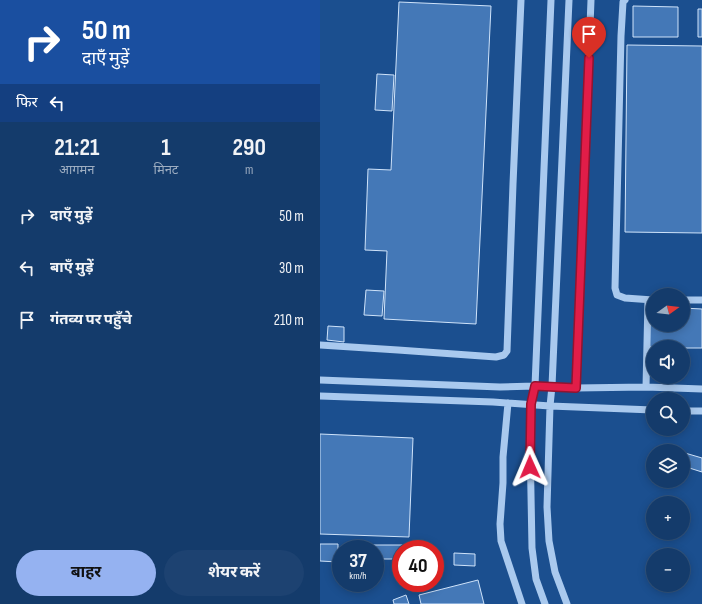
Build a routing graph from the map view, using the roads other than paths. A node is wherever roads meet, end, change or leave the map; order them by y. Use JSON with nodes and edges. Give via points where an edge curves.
{"nodes":[{"id":1,"x":521,"y":0,"type":"edge"},
{"id":2,"x":551,"y":0,"type":"edge"},
{"id":3,"x":569,"y":0,"type":"edge"},
{"id":4,"x":591,"y":0,"type":"edge"},
{"id":5,"x":625,"y":0,"type":"edge"},
{"id":6,"x":646,"y":300,"type":"edge"},
{"id":7,"x":690,"y":300,"type":"edge"},
{"id":8,"x":702,"y":300,"type":"edge"},
{"id":9,"x":649,"y":332,"type":"edge"},
{"id":10,"x":320,"y":346,"type":"edge"},
{"id":11,"x":320,"y":380,"type":"edge"},
{"id":12,"x":535,"y":386,"type":"junction"},
{"id":13,"x":552,"y":386,"type":"junction"},
{"id":14,"x":646,"y":387,"type":"junction"},
{"id":15,"x":576,"y":388,"type":"junction"},
{"id":16,"x":702,"y":389,"type":"edge"},
{"id":17,"x":320,"y":396,"type":"edge"},
{"id":18,"x":508,"y":403,"type":"junction"},
{"id":19,"x":531,"y":404,"type":"junction"},
{"id":20,"x":550,"y":406,"type":"junction"},
{"id":21,"x":646,"y":410,"type":"edge"},
{"id":22,"x":690,"y":411,"type":"edge"},
{"id":23,"x":702,"y":411,"type":"edge"},
{"id":24,"x":522,"y":604,"type":"edge"},
{"id":25,"x":545,"y":604,"type":"edge"},
{"id":26,"x":567,"y":604,"type":"edge"}],
"edges":[{"from":1,"to":10,"type":"street","via":[[507,351],[496,358]]},
{"from":2,"to":12,"type":"street"},
{"from":3,"to":13,"type":"street"},
{"from":4,"to":15,"type":"street"},
{"from":5,"to":6,"type":"street","via":[[621,36],[615,288],[617,296]]},
{"from":7,"to":8,"type":"street"},
{"from":9,"to":14,"type":"street"},
{"from":11,"to":12,"type":"street"},
{"from":12,"to":13,"type":"street"},
{"from":12,"to":19,"type":"street"},
{"from":13,"to":15,"type":"street"},
{"from":13,"to":20,"type":"street"},
{"from":14,"to":15,"type":"street"},
{"from":14,"to":16,"type":"street"},
{"from":17,"to":18,"type":"street"},
{"from":18,"to":19,"type":"street"},
{"from":18,"to":24,"type":"street","via":[[503,457],[501,541]]},
{"from":19,"to":20,"type":"street"},
{"from":19,"to":25,"type":"street","via":[[532,548],[536,579]]},
{"from":20,"to":21,"type":"street"},
{"from":20,"to":26,"type":"street","via":[[547,507],[549,541],[555,572]]},
{"from":22,"to":23,"type":"street"}]}
